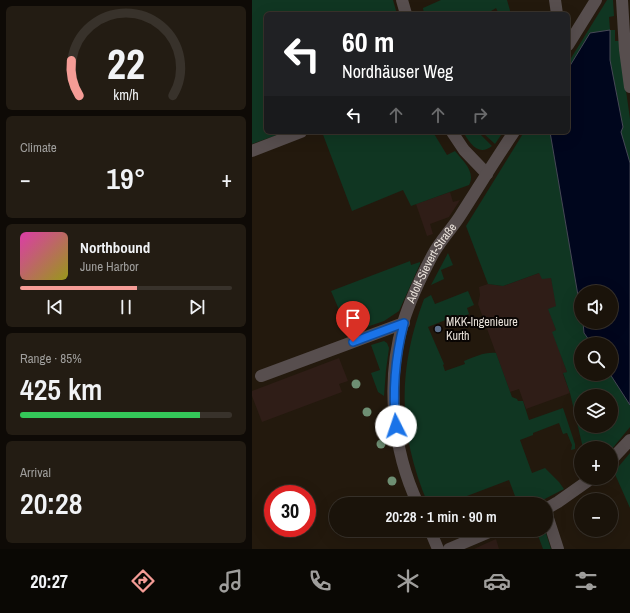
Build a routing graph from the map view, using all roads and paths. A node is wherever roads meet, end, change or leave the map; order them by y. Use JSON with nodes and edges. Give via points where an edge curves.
{"nodes":[{"id":1,"x":402,"y":0,"type":"edge"},
{"id":2,"x":555,"y":0,"type":"edge"},
{"id":3,"x":596,"y":0,"type":"edge"},
{"id":4,"x":622,"y":0,"type":"edge"},
{"id":5,"x":405,"y":12,"type":"edge"},
{"id":6,"x":557,"y":12,"type":"edge"},
{"id":7,"x":570,"y":39,"type":"edge"},
{"id":8,"x":630,"y":87,"type":"edge"},
{"id":9,"x":297,"y":134,"type":"edge"},
{"id":10,"x":453,"y":134,"type":"edge"},
{"id":11,"x":513,"y":134,"type":"edge"},
{"id":12,"x":252,"y":151,"type":"edge"},
{"id":13,"x":487,"y":174,"type":"junction"},
{"id":14,"x":404,"y":323,"type":"junction"},
{"id":15,"x":261,"y":376,"type":"dead end"},
{"id":16,"x":630,"y":440,"type":"edge"},
{"id":17,"x":618,"y":453,"type":"edge"},
{"id":18,"x":582,"y":485,"type":"edge"},
{"id":19,"x":415,"y":497,"type":"edge"},
{"id":20,"x":553,"y":505,"type":"edge"},
{"id":21,"x":553,"y":534,"type":"edge"},
{"id":22,"x":433,"y":537,"type":"edge"},
{"id":23,"x":477,"y":537,"type":"edge"},
{"id":24,"x":438,"y":549,"type":"edge"},
{"id":25,"x":449,"y":549,"type":"edge"},
{"id":26,"x":558,"y":549,"type":"edge"}],
"edges":[{"from":1,"to":5,"type":"street"},
{"from":2,"to":6,"type":"street"},
{"from":3,"to":7,"type":"street"},
{"from":4,"to":8,"type":"street"},
{"from":9,"to":12,"type":"street"},
{"from":10,"to":13,"type":"street","via":[[464,150]]},
{"from":11,"to":13,"type":"street","name":"Adolf-Sievert-Straße"},
{"from":13,"to":14,"type":"street","name":"Adolf-Sievert-Straße","via":[[433,255]]},
{"from":14,"to":15,"type":"street"},
{"from":14,"to":19,"type":"street","name":"Adolf-Sievert-Straße","via":[[395,366],[394,410],[404,468]]},
{"from":16,"to":17,"type":"street"},
{"from":18,"to":20,"type":"street"},
{"from":21,"to":26,"type":"street"},
{"from":22,"to":24,"type":"street"},
{"from":23,"to":25,"type":"street"}]}
